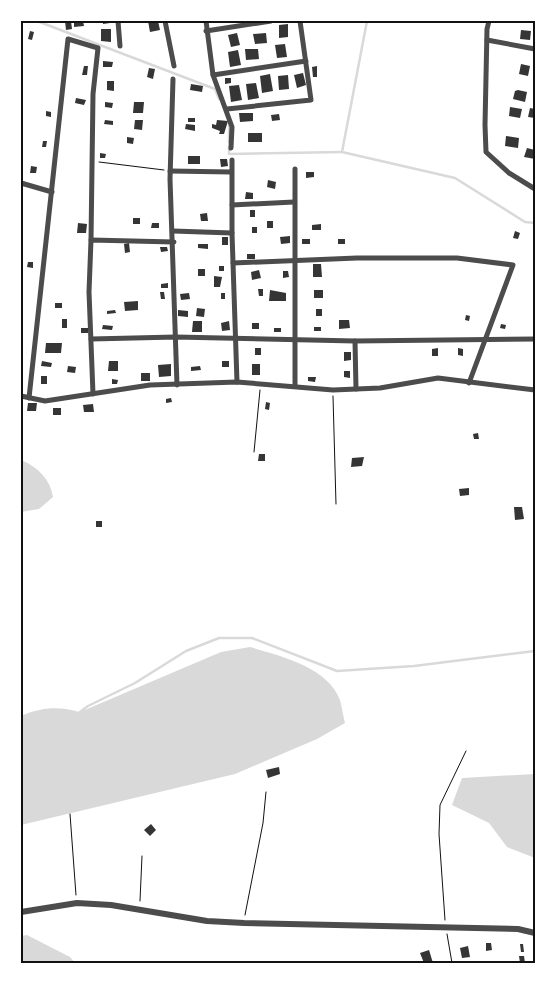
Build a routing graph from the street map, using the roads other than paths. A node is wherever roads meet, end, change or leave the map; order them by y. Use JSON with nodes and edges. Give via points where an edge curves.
{"nodes":[{"id":1,"x":118,"y":21,"type":"edge"},
{"id":2,"x":165,"y":21,"type":"edge"},
{"id":3,"x":206,"y":21,"type":"edge"},
{"id":4,"x":271,"y":21,"type":"edge"},
{"id":5,"x":300,"y":21,"type":"edge"},
{"id":6,"x":489,"y":21,"type":"edge"},
{"id":7,"x":206,"y":31,"type":"junction"},
{"id":8,"x":487,"y":40,"type":"junction"},
{"id":9,"x":120,"y":46,"type":"dead end"},
{"id":10,"x":535,"y":48,"type":"edge"},
{"id":11,"x":306,"y":61,"type":"junction"},
{"id":12,"x":174,"y":66,"type":"dead end"},
{"id":13,"x":213,"y":75,"type":"junction"},
{"id":14,"x":173,"y":79,"type":"dead end"},
{"id":15,"x":227,"y":109,"type":"junction"},
{"id":16,"x":232,"y":148,"type":"dead end"},
{"id":17,"x":232,"y":160,"type":"dead end"},
{"id":18,"x":295,"y":168,"type":"dead end"},
{"id":19,"x":170,"y":171,"type":"junction"},
{"id":20,"x":231,"y":172,"type":"junction"},
{"id":21,"x":21,"y":183,"type":"edge"},
{"id":22,"x":535,"y":188,"type":"edge"},
{"id":23,"x":52,"y":192,"type":"junction"},
{"id":24,"x":294,"y":202,"type":"junction"},
{"id":25,"x":232,"y":205,"type":"junction"},
{"id":26,"x":173,"y":231,"type":"junction"},
{"id":27,"x":232,"y":233,"type":"junction"},
{"id":28,"x":91,"y":240,"type":"junction"},
{"id":29,"x":174,"y":242,"type":"junction"},
{"id":30,"x":294,"y":261,"type":"junction"},
{"id":31,"x":233,"y":263,"type":"junction"},
{"id":32,"x":176,"y":337,"type":"junction"},
{"id":33,"x":236,"y":337,"type":"junction"},
{"id":34,"x":296,"y":338,"type":"junction"},
{"id":35,"x":91,"y":339,"type":"junction"},
{"id":36,"x":486,"y":339,"type":"junction"},
{"id":37,"x":535,"y":340,"type":"edge"},
{"id":38,"x":356,"y":341,"type":"junction"},
{"id":39,"x":237,"y":382,"type":"junction"},
{"id":40,"x":469,"y":384,"type":"junction"},
{"id":41,"x":177,"y":385,"type":"junction"},
{"id":42,"x":295,"y":386,"type":"junction"},
{"id":43,"x":356,"y":389,"type":"junction"},
{"id":44,"x":535,"y":390,"type":"edge"},
{"id":45,"x":93,"y":394,"type":"junction"},
{"id":46,"x":21,"y":396,"type":"edge"},
{"id":47,"x":29,"y":398,"type":"junction"},
{"id":48,"x":21,"y":912,"type":"edge"},
{"id":49,"x":535,"y":933,"type":"edge"}],
"edges":[{"from":1,"to":9,"type":"street"},
{"from":2,"to":12,"type":"street"},
{"from":3,"to":7,"type":"street"},
{"from":4,"to":7,"type":"street"},
{"from":5,"to":11,"type":"street"},
{"from":6,"to":8,"type":"street"},
{"from":7,"to":13,"type":"street"},
{"from":8,"to":10,"type":"street"},
{"from":8,"to":22,"type":"street","via":[[486,152],[509,173]]},
{"from":11,"to":13,"type":"street"},
{"from":11,"to":15,"type":"street","via":[[311,100]]},
{"from":13,"to":15,"type":"street"},
{"from":14,"to":19,"type":"street"},
{"from":15,"to":16,"type":"street","via":[[232,127]]},
{"from":17,"to":20,"type":"street"},
{"from":18,"to":24,"type":"street"},
{"from":19,"to":20,"type":"street"},
{"from":19,"to":26,"type":"street"},
{"from":20,"to":25,"type":"street"},
{"from":21,"to":23,"type":"street"},
{"from":23,"to":28,"type":"street","via":[[68,39],[98,48],[90,161]]},
{"from":23,"to":47,"type":"street"},
{"from":24,"to":25,"type":"street"},
{"from":24,"to":30,"type":"street"},
{"from":25,"to":27,"type":"street"},
{"from":26,"to":27,"type":"street"},
{"from":26,"to":29,"type":"street"},
{"from":27,"to":31,"type":"street"},
{"from":28,"to":29,"type":"street"},
{"from":28,"to":35,"type":"street"},
{"from":29,"to":32,"type":"street"},
{"from":30,"to":31,"type":"street"},
{"from":30,"to":34,"type":"street"},
{"from":30,"to":36,"type":"street","via":[[457,258],[513,265]]},
{"from":31,"to":33,"type":"street"},
{"from":32,"to":33,"type":"street"},
{"from":32,"to":35,"type":"street"},
{"from":32,"to":41,"type":"street"},
{"from":33,"to":34,"type":"street"},
{"from":33,"to":39,"type":"street"},
{"from":34,"to":38,"type":"street"},
{"from":34,"to":42,"type":"street"},
{"from":35,"to":45,"type":"street"},
{"from":36,"to":37,"type":"street"},
{"from":36,"to":38,"type":"street"},
{"from":36,"to":40,"type":"street"},
{"from":38,"to":43,"type":"street"},
{"from":39,"to":41,"type":"street"},
{"from":39,"to":42,"type":"street"},
{"from":40,"to":43,"type":"street","via":[[438,378]]},
{"from":40,"to":44,"type":"street"},
{"from":41,"to":45,"type":"street"},
{"from":42,"to":43,"type":"street"},
{"from":45,"to":47,"type":"street","via":[[45,401]]},
{"from":46,"to":47,"type":"street"},
{"from":48,"to":49,"type":"street","via":[[77,903],[207,921],[518,929]]}]}
